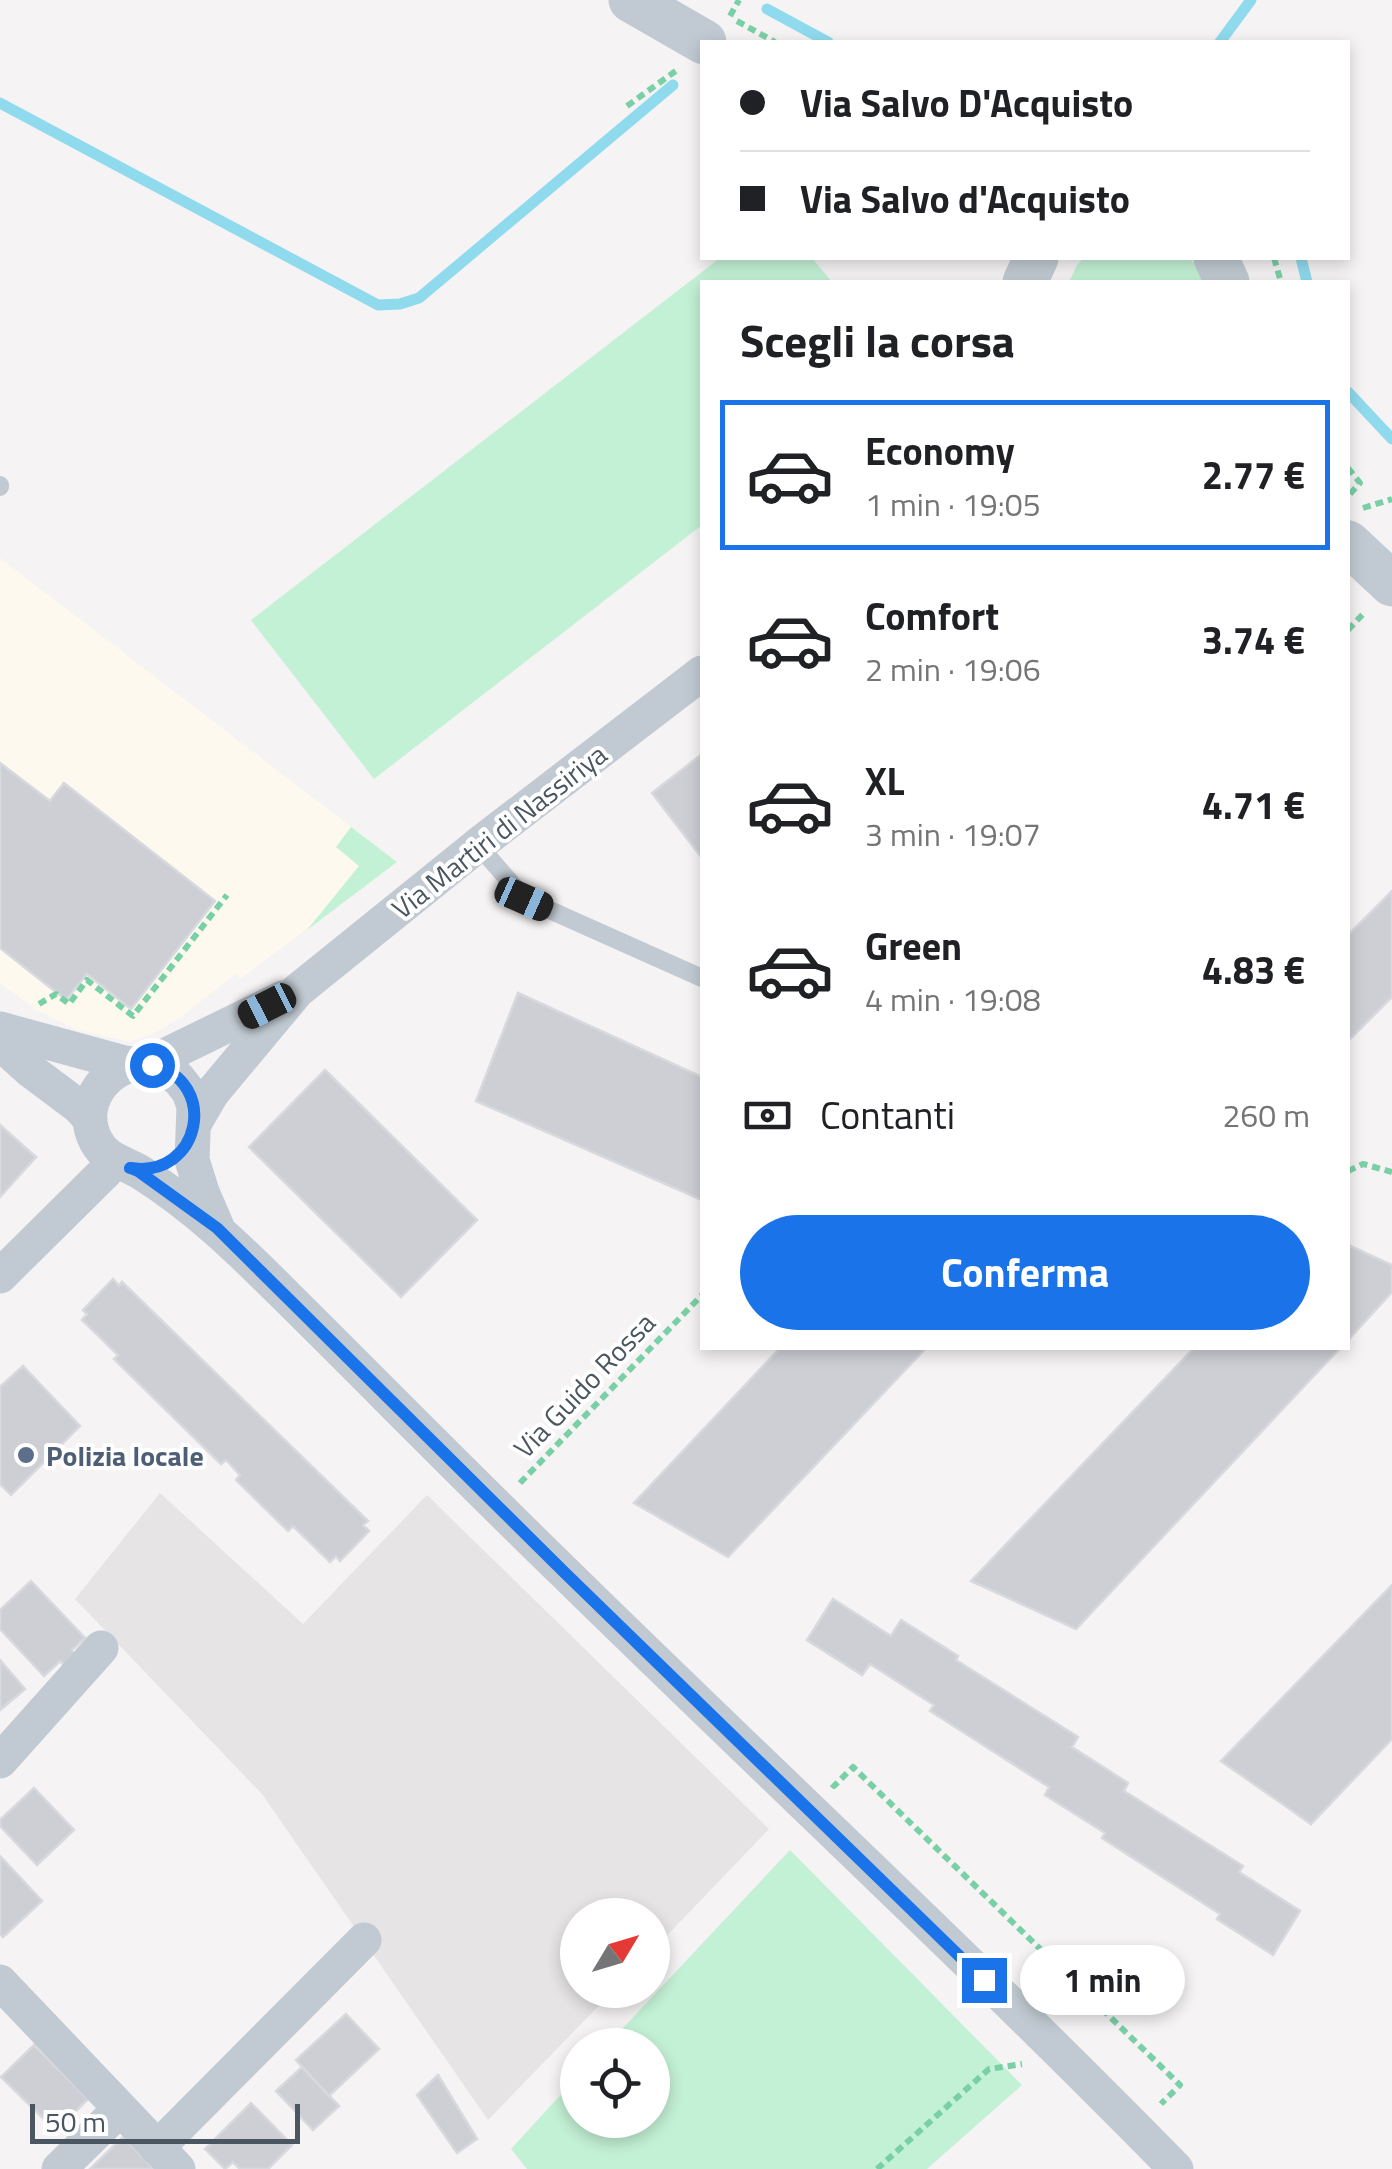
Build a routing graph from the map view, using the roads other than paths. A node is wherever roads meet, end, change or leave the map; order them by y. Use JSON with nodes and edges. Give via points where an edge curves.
{"nodes":[{"id":1,"x":630,"y":0,"type":"edge"},
{"id":2,"x":707,"y":40,"type":"edge"},
{"id":3,"x":1350,"y":546,"type":"edge"},
{"id":4,"x":1381,"y":596,"type":"edge"},
{"id":5,"x":700,"y":674,"type":"edge"},
{"id":6,"x":478,"y":846,"type":"junction"},
{"id":7,"x":700,"y":977,"type":"edge"},
{"id":8,"x":297,"y":991,"type":"junction"},
{"id":9,"x":3,"y":1035,"type":"edge"},
{"id":10,"x":143,"y":1064,"type":"junction"},
{"id":11,"x":90,"y":1119,"type":"junction"},
{"id":12,"x":193,"y":1129,"type":"junction"},
{"id":13,"x":120,"y":1163,"type":"junction"},
{"id":14,"x":217,"y":1228,"type":"junction"},
{"id":15,"x":0,"y":1276,"type":"edge"},
{"id":16,"x":102,"y":1648,"type":"dead end"},
{"id":17,"x":0,"y":1761,"type":"edge"},
{"id":18,"x":364,"y":1940,"type":"dead end"},
{"id":19,"x":0,"y":1982,"type":"edge"},
{"id":20,"x":119,"y":2110,"type":"junction"},
{"id":21,"x":167,"y":2158,"type":"edge"},
{"id":22,"x":59,"y":2169,"type":"edge"},
{"id":23,"x":1176,"y":2169,"type":"edge"}],
"edges":[{"from":1,"to":2,"type":"street"},
{"from":3,"to":4,"type":"street"},
{"from":5,"to":6,"type":"street","name":"Via Martiri di Nassiriya"},
{"from":6,"to":7,"type":"lane","via":[[524,899]]},
{"from":6,"to":8,"type":"street","name":"Via Martiri di Nassiriya"},
{"from":8,"to":10,"type":"street","name":"Via Martiri di Nassiriya"},
{"from":8,"to":12,"type":"street","name":"Via Martiri di Nassiriya","via":[[212,1093]]},
{"from":9,"to":10,"type":"street"},
{"from":9,"to":11,"type":"street","via":[[30,1070]]},
{"from":10,"to":11,"type":"street","via":[[119,1069],[102,1082]]},
{"from":10,"to":12,"type":"street","via":[[169,1071],[186,1088]]},
{"from":11,"to":13,"type":"street","via":[[96,1142]]},
{"from":12,"to":13,"type":"street","via":[[170,1161],[147,1169]]},
{"from":12,"to":14,"type":"street","via":[[192,1160]]},
{"from":13,"to":14,"type":"street"},
{"from":13,"to":15,"type":"street"},
{"from":14,"to":23,"type":"street"},
{"from":16,"to":17,"type":"street"},
{"from":18,"to":21,"type":"street"},
{"from":19,"to":20,"type":"street"},
{"from":20,"to":21,"type":"street"},
{"from":20,"to":22,"type":"street"}]}
